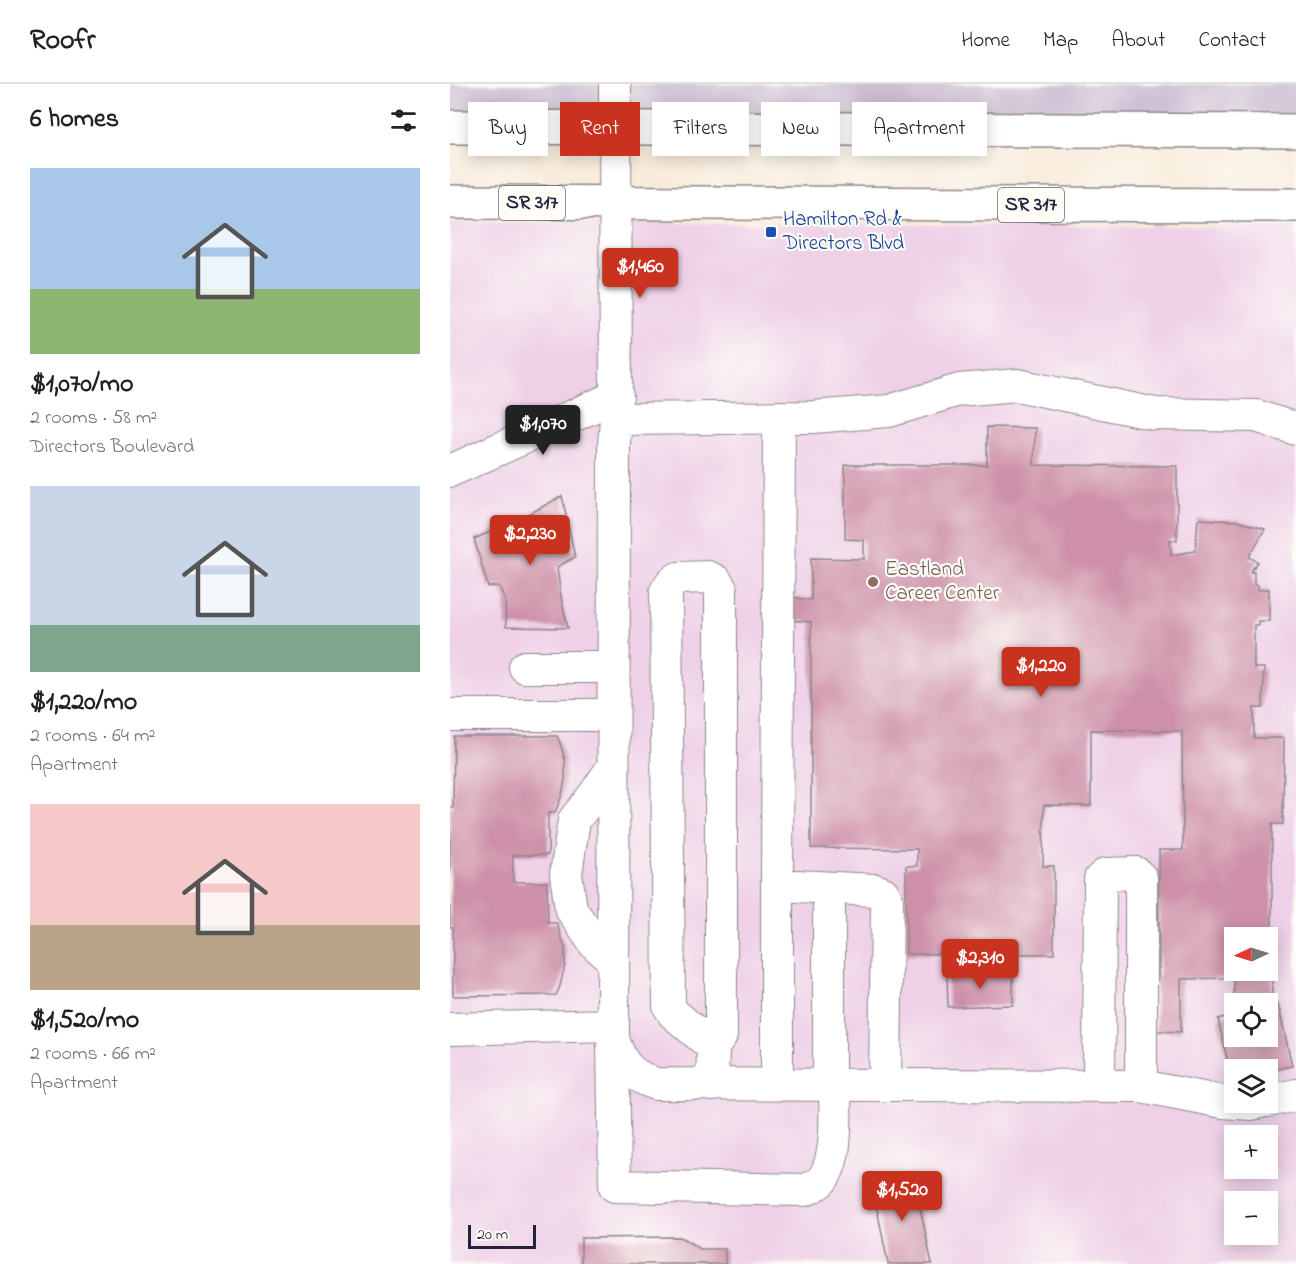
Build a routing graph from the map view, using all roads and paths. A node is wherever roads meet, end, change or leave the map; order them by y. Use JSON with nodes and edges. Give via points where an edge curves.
{"nodes":[{"id":1,"x":615,"y":84,"type":"edge"},
{"id":2,"x":615,"y":102,"type":"edge"},
{"id":3,"x":450,"y":127,"type":"edge"},
{"id":4,"x":560,"y":127,"type":"edge"},
{"id":5,"x":640,"y":127,"type":"edge"},
{"id":6,"x":1296,"y":130,"type":"edge"},
{"id":7,"x":615,"y":156,"type":"edge"},
{"id":8,"x":450,"y":202,"type":"edge"},
{"id":9,"x":615,"y":203,"type":"junction"},
{"id":10,"x":1296,"y":205,"type":"edge"},
{"id":11,"x":616,"y":407,"type":"junction"},
{"id":12,"x":778,"y":417,"type":"junction"},
{"id":13,"x":1296,"y":429,"type":"edge"},
{"id":14,"x":450,"y":471,"type":"edge"},
{"id":15,"x":525,"y":667,"type":"dead end"},
{"id":16,"x":613,"y":667,"type":"junction"},
{"id":17,"x":450,"y":715,"type":"edge"},
{"id":18,"x":613,"y":715,"type":"junction"},
{"id":19,"x":613,"y":767,"type":"junction"},
{"id":20,"x":777,"y":885,"type":"junction"},
{"id":21,"x":829,"y":888,"type":"junction"},
{"id":22,"x":613,"y":960,"type":"junction"},
{"id":23,"x":450,"y":1029,"type":"edge"},
{"id":24,"x":613,"y":1031,"type":"junction"},
{"id":25,"x":713,"y":1047,"type":"junction"},
{"id":26,"x":777,"y":1084,"type":"junction"},
{"id":27,"x":712,"y":1085,"type":"junction"},
{"id":28,"x":832,"y":1085,"type":"junction"},
{"id":29,"x":885,"y":1085,"type":"junction"},
{"id":30,"x":1099,"y":1086,"type":"junction"},
{"id":31,"x":1141,"y":1086,"type":"junction"},
{"id":32,"x":1296,"y":1095,"type":"edge"},
{"id":33,"x":1278,"y":1099,"type":"edge"},
{"id":34,"x":1224,"y":1102,"type":"edge"}],
"edges":[{"from":1,"to":2,"type":"street"},
{"from":3,"to":4,"type":"main road"},
{"from":5,"to":6,"type":"main road"},
{"from":7,"to":9,"type":"street"},
{"from":8,"to":9,"type":"main road","number":"SR 317"},
{"from":9,"to":10,"type":"main road","number":"SR 317"},
{"from":9,"to":11,"type":"street"},
{"from":11,"to":12,"type":"street"},
{"from":11,"to":14,"type":"street"},
{"from":11,"to":16,"type":"street"},
{"from":12,"to":13,"type":"street","via":[[889,411],[959,390],[1017,385],[1155,414],[1256,416]]},
{"from":12,"to":20,"type":"street"},
{"from":15,"to":16,"type":"street"},
{"from":16,"to":18,"type":"street"},
{"from":17,"to":18,"type":"street"},
{"from":18,"to":19,"type":"street"},
{"from":19,"to":22,"type":"street"},
{"from":19,"to":22,"type":"street","via":[[574,820],[566,874],[572,909],[594,943]]},
{"from":20,"to":21,"type":"street"},
{"from":20,"to":26,"type":"street"},
{"from":21,"to":28,"type":"street"},
{"from":21,"to":29,"type":"street","via":[[875,890],[887,900]]},
{"from":22,"to":24,"type":"street"},
{"from":23,"to":24,"type":"street"},
{"from":24,"to":27,"type":"street","via":[[618,1055],[640,1078],[656,1084]]},
{"from":24,"to":28,"type":"street","via":[[615,1186],[805,1190],[820,1182],[828,1170],[833,1148]]},
{"from":25,"to":25,"type":"street","via":[[721,1036],[721,589],[716,580],[708,577],[678,578],[666,591],[669,1006]]},
{"from":25,"to":27,"type":"street"},
{"from":26,"to":27,"type":"street"},
{"from":26,"to":28,"type":"street"},
{"from":28,"to":29,"type":"street"},
{"from":29,"to":30,"type":"street"},
{"from":30,"to":31,"type":"street"},
{"from":30,"to":31,"type":"street","via":[[1100,879],[1106,874],[1136,873],[1142,878]]},
{"from":31,"to":34,"type":"street"},
{"from":32,"to":33,"type":"street"}]}
